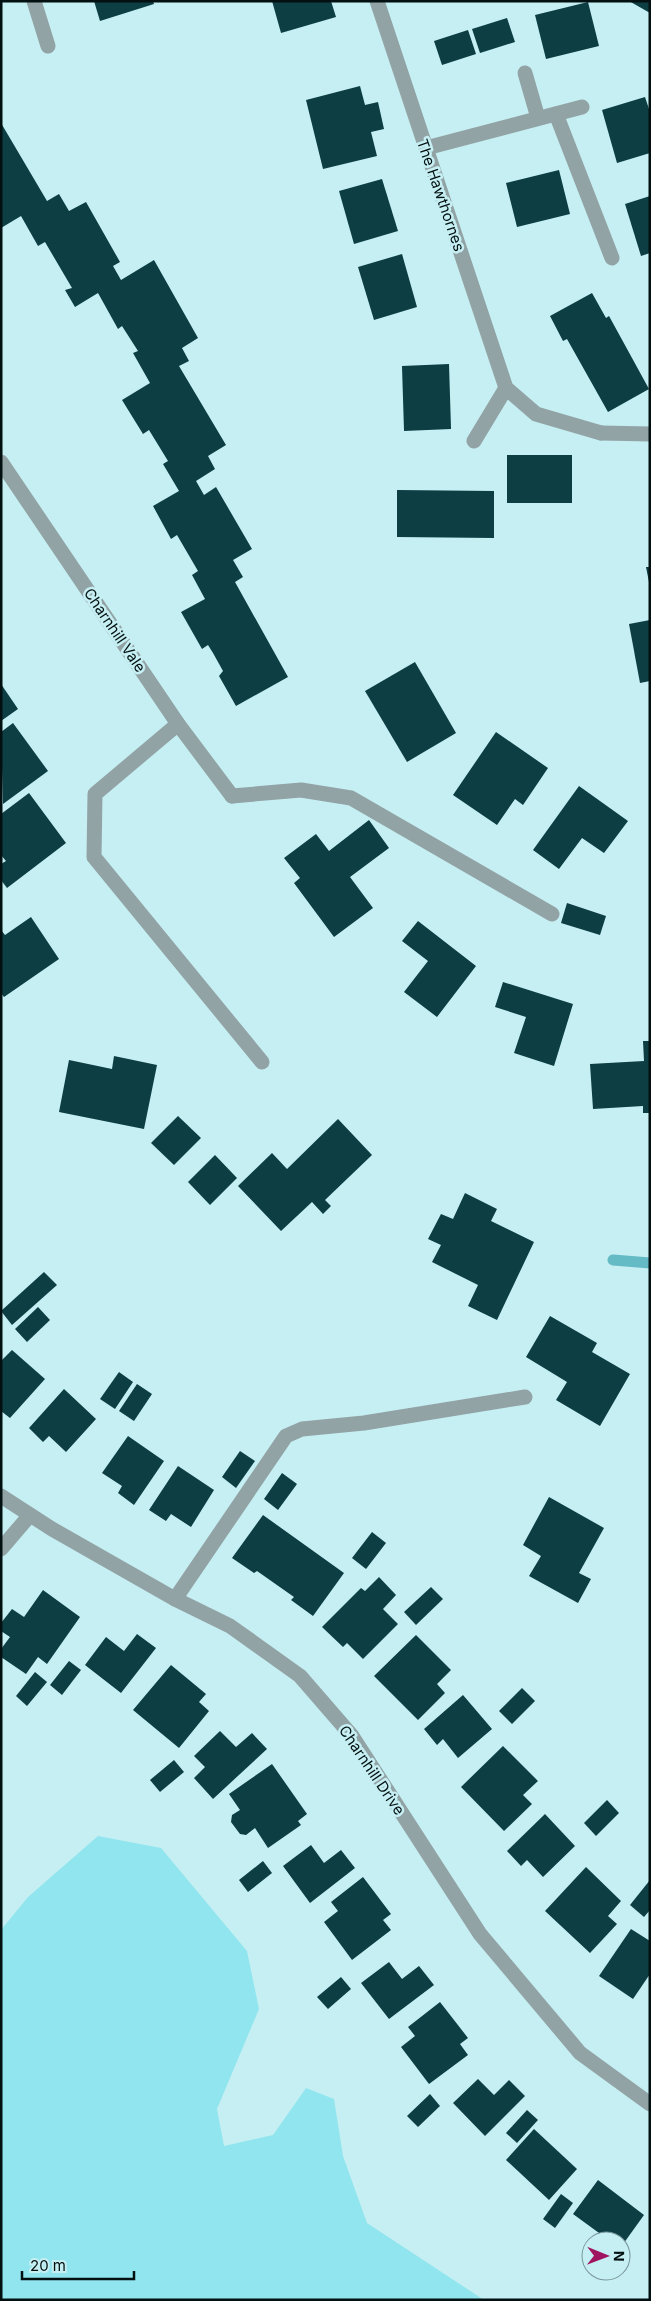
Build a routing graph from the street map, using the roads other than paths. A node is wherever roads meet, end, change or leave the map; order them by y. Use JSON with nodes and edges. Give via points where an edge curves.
{"nodes":[{"id":1,"x":34,"y":1,"type":"edge"},
{"id":2,"x":376,"y":1,"type":"edge"},
{"id":3,"x":48,"y":46,"type":"dead end"},
{"id":4,"x":525,"y":73,"type":"dead end"},
{"id":5,"x":582,"y":107,"type":"dead end"},
{"id":6,"x":556,"y":114,"type":"junction"},
{"id":7,"x":538,"y":118,"type":"junction"},
{"id":8,"x":426,"y":148,"type":"junction"},
{"id":9,"x":612,"y":258,"type":"dead end"},
{"id":10,"x":506,"y":388,"type":"junction"},
{"id":11,"x":650,"y":434,"type":"edge"},
{"id":12,"x":474,"y":441,"type":"dead end"},
{"id":13,"x":1,"y":462,"type":"edge"},
{"id":14,"x":178,"y":724,"type":"junction"},
{"id":15,"x":552,"y":914,"type":"dead end"},
{"id":16,"x":262,"y":1062,"type":"dead end"},
{"id":17,"x":525,"y":1397,"type":"dead end"},
{"id":18,"x":1,"y":1496,"type":"edge"},
{"id":19,"x":30,"y":1514,"type":"junction"},
{"id":20,"x":1,"y":1549,"type":"edge"},
{"id":21,"x":175,"y":1599,"type":"junction"},
{"id":22,"x":650,"y":2104,"type":"edge"}],
"edges":[{"from":1,"to":3,"type":"street"},
{"from":2,"to":8,"type":"street","name":"The Hawthornes"},
{"from":4,"to":7,"type":"street"},
{"from":5,"to":6,"type":"street"},
{"from":6,"to":7,"type":"street"},
{"from":6,"to":9,"type":"street"},
{"from":7,"to":8,"type":"street"},
{"from":8,"to":10,"type":"street","name":"The Hawthornes"},
{"from":10,"to":11,"type":"street","via":[[536,414],[601,433]]},
{"from":10,"to":12,"type":"street"},
{"from":13,"to":14,"type":"street","name":"Charnhill Vale"},
{"from":14,"to":15,"type":"street","name":"Charnhill Vale","via":[[232,796],[301,790],[351,798]]},
{"from":14,"to":16,"type":"street","via":[[95,794],[94,857]]},
{"from":17,"to":21,"type":"street","via":[[364,1423],[302,1429],[286,1436]]},
{"from":18,"to":19,"type":"street","name":"Charnhill Drive"},
{"from":19,"to":20,"type":"street"},
{"from":19,"to":21,"type":"street","name":"Charnhill Drive"},
{"from":21,"to":22,"type":"street","name":"Charnhill Drive","via":[[230,1626],[300,1676],[352,1736],[480,1934],[580,2053]]}]}
